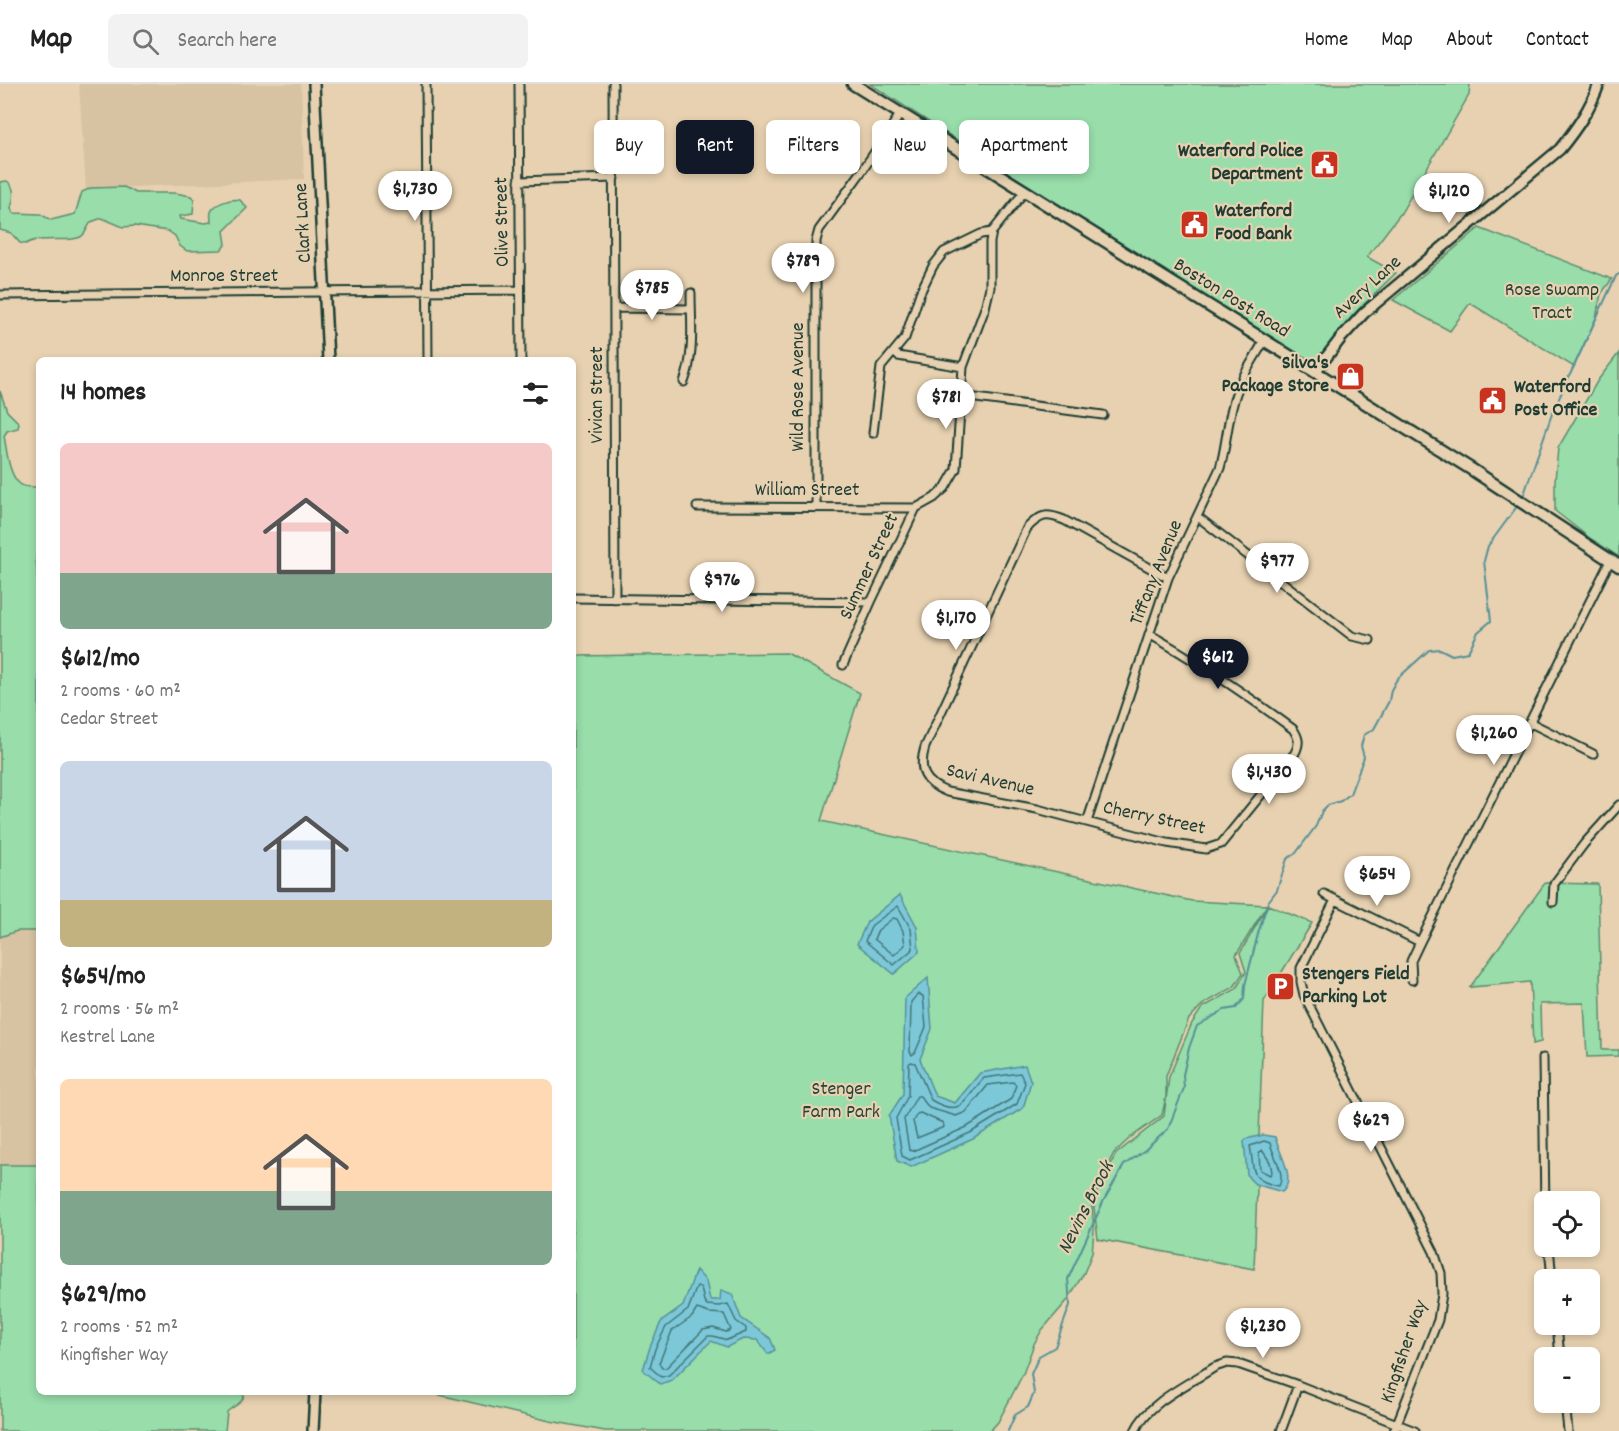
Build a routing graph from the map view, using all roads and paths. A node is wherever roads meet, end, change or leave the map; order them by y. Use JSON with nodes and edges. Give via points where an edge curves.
{"nodes":[{"id":1,"x":314,"y":84,"type":"edge"},
{"id":2,"x":426,"y":84,"type":"edge"},
{"id":3,"x":519,"y":84,"type":"edge"},
{"id":4,"x":613,"y":84,"type":"edge"},
{"id":5,"x":853,"y":84,"type":"edge"},
{"id":6,"x":1599,"y":84,"type":"edge"},
{"id":7,"x":901,"y":113,"type":"junction"},
{"id":8,"x":614,"y":178,"type":"junction"},
{"id":9,"x":519,"y":181,"type":"junction"},
{"id":10,"x":1025,"y":191,"type":"junction"},
{"id":11,"x":992,"y":232,"type":"junction"},
{"id":12,"x":520,"y":290,"type":"junction"},
{"id":13,"x":428,"y":292,"type":"junction"},
{"id":14,"x":325,"y":293,"type":"junction"},
{"id":15,"x":691,"y":293,"type":"dead end"},
{"id":16,"x":0,"y":295,"type":"edge"},
{"id":17,"x":614,"y":308,"type":"junction"},
{"id":18,"x":691,"y":309,"type":"junction"},
{"id":19,"x":1264,"y":340,"type":"junction"},
{"id":20,"x":894,"y":352,"type":"junction"},
{"id":21,"x":328,"y":357,"type":"edge"},
{"id":22,"x":428,"y":357,"type":"edge"},
{"id":23,"x":521,"y":357,"type":"edge"},
{"id":24,"x":963,"y":367,"type":"junction"},
{"id":25,"x":1315,"y":372,"type":"junction"},
{"id":26,"x":684,"y":382,"type":"dead end"},
{"id":27,"x":960,"y":396,"type":"junction"},
{"id":28,"x":1102,"y":415,"type":"dead end"},
{"id":29,"x":873,"y":433,"type":"dead end"},
{"id":30,"x":697,"y":507,"type":"dead end"},
{"id":31,"x":816,"y":508,"type":"junction"},
{"id":32,"x":916,"y":508,"type":"junction"},
{"id":33,"x":1198,"y":518,"type":"junction"},
{"id":34,"x":1614,"y":564,"type":"edge"},
{"id":35,"x":1168,"y":578,"type":"junction"},
{"id":36,"x":576,"y":598,"type":"edge"},
{"id":37,"x":615,"y":599,"type":"junction"},
{"id":38,"x":871,"y":602,"type":"junction"},
{"id":39,"x":1149,"y":634,"type":"junction"},
{"id":40,"x":1370,"y":640,"type":"dead end"},
{"id":41,"x":843,"y":665,"type":"dead end"},
{"id":42,"x":1529,"y":722,"type":"junction"},
{"id":43,"x":1593,"y":754,"type":"dead end"},
{"id":44,"x":1619,"y":805,"type":"edge"},
{"id":45,"x":1087,"y":822,"type":"junction"},
{"id":46,"x":1324,"y":894,"type":"dead end"},
{"id":47,"x":1335,"y":900,"type":"junction"},
{"id":48,"x":1553,"y":902,"type":"dead end"},
{"id":49,"x":1420,"y":942,"type":"junction"},
{"id":50,"x":1412,"y":980,"type":"dead end"},
{"id":51,"x":1543,"y":1058,"type":"dead end"},
{"id":52,"x":1545,"y":1191,"type":"edge"},
{"id":53,"x":1298,"y":1385,"type":"junction"},
{"id":54,"x":315,"y":1395,"type":"edge"},
{"id":55,"x":1566,"y":1413,"type":"edge"},
{"id":56,"x":1395,"y":1428,"type":"edge"},
{"id":57,"x":313,"y":1431,"type":"edge"},
{"id":58,"x":1135,"y":1431,"type":"edge"},
{"id":59,"x":1281,"y":1431,"type":"edge"},
{"id":60,"x":1415,"y":1431,"type":"edge"},
{"id":61,"x":1568,"y":1431,"type":"edge"}],
"edges":[{"from":1,"to":14,"type":"street","name":"Clark Lane"},
{"from":2,"to":13,"type":"street"},
{"from":3,"to":9,"type":"street","name":"Olive Street"},
{"from":4,"to":8,"type":"street","name":"Vivian Street"},
{"from":5,"to":7,"type":"main road","name":"Boston Post Road"},
{"from":6,"to":25,"type":"street","name":"Avery Lane","via":[[1590,108],[1560,149],[1364,313]]},
{"from":7,"to":10,"type":"main road","name":"Boston Post Road"},
{"from":7,"to":31,"type":"street","name":"Wild Rose Avenue","via":[[819,230],[816,241]]},
{"from":8,"to":9,"type":"street"},
{"from":8,"to":17,"type":"street","name":"Vivian Street"},
{"from":9,"to":12,"type":"street","name":"Olive Street"},
{"from":10,"to":11,"type":"street"},
{"from":10,"to":19,"type":"main road","name":"Boston Post Road"},
{"from":11,"to":20,"type":"street","via":[[962,243],[937,259],[920,293],[909,331]]},
{"from":11,"to":24,"type":"street","name":"Summer Street","via":[[990,287]]},
{"from":12,"to":13,"type":"street","name":"Monroe Street"},
{"from":12,"to":23,"type":"street","name":"Olive Street"},
{"from":13,"to":14,"type":"street","name":"Monroe Street"},
{"from":13,"to":22,"type":"street"},
{"from":14,"to":16,"type":"street","name":"Monroe Street"},
{"from":14,"to":21,"type":"street","name":"Clark Lane"},
{"from":15,"to":18,"type":"street"},
{"from":17,"to":18,"type":"street"},
{"from":17,"to":37,"type":"street","name":"Vivian Street"},
{"from":18,"to":26,"type":"street","via":[[690,364]]},
{"from":19,"to":25,"type":"main road","name":"Boston Post Road"},
{"from":19,"to":33,"type":"street","name":"Tiffany Avenue","via":[[1238,387],[1220,468]]},
{"from":20,"to":24,"type":"street","via":[[898,356]]},
{"from":20,"to":29,"type":"street","via":[[881,367]]},
{"from":24,"to":27,"type":"street","name":"Summer Street"},
{"from":25,"to":34,"type":"main road","name":"Boston Post Road"},
{"from":27,"to":28,"type":"street"},
{"from":27,"to":32,"type":"street","name":"Summer Street","via":[[956,469],[945,488]]},
{"from":30,"to":31,"type":"street","name":"William Street"},
{"from":31,"to":32,"type":"street","name":"William Street"},
{"from":32,"to":38,"type":"street","name":"Summer Street"},
{"from":33,"to":35,"type":"street","name":"Tiffany Avenue"},
{"from":33,"to":40,"type":"street","via":[[1352,636]]},
{"from":34,"to":42,"type":"street"},
{"from":35,"to":39,"type":"street","name":"Tiffany Avenue"},
{"from":35,"to":45,"type":"street","name":"Savi Avenue","via":[[1064,520],[1043,515],[1034,520],[925,747],[924,776],[936,788]]},
{"from":36,"to":37,"type":"street"},
{"from":37,"to":38,"type":"street"},
{"from":38,"to":41,"type":"street","name":"Summer Street"},
{"from":39,"to":45,"type":"street","name":"Tiffany Avenue"},
{"from":39,"to":45,"type":"street","name":"Cherry Street","via":[[1248,696],[1293,729],[1299,742],[1295,753],[1214,848],[1167,843]]},
{"from":42,"to":43,"type":"street"},
{"from":42,"to":49,"type":"street"},
{"from":44,"to":48,"type":"street","via":[[1554,884]]},
{"from":46,"to":47,"type":"street"},
{"from":47,"to":49,"type":"street"},
{"from":47,"to":56,"type":"street","name":"Kingfisher Way","via":[[1301,968],[1304,995],[1434,1252],[1441,1273],[1438,1320]]},
{"from":49,"to":50,"type":"street","via":[[1411,961]]},
{"from":51,"to":52,"type":"street"},
{"from":53,"to":56,"type":"street"},
{"from":53,"to":58,"type":"street","via":[[1227,1363],[1148,1411]]},
{"from":53,"to":59,"type":"street"},
{"from":54,"to":57,"type":"street"},
{"from":55,"to":61,"type":"street"},
{"from":56,"to":60,"type":"street"}]}
